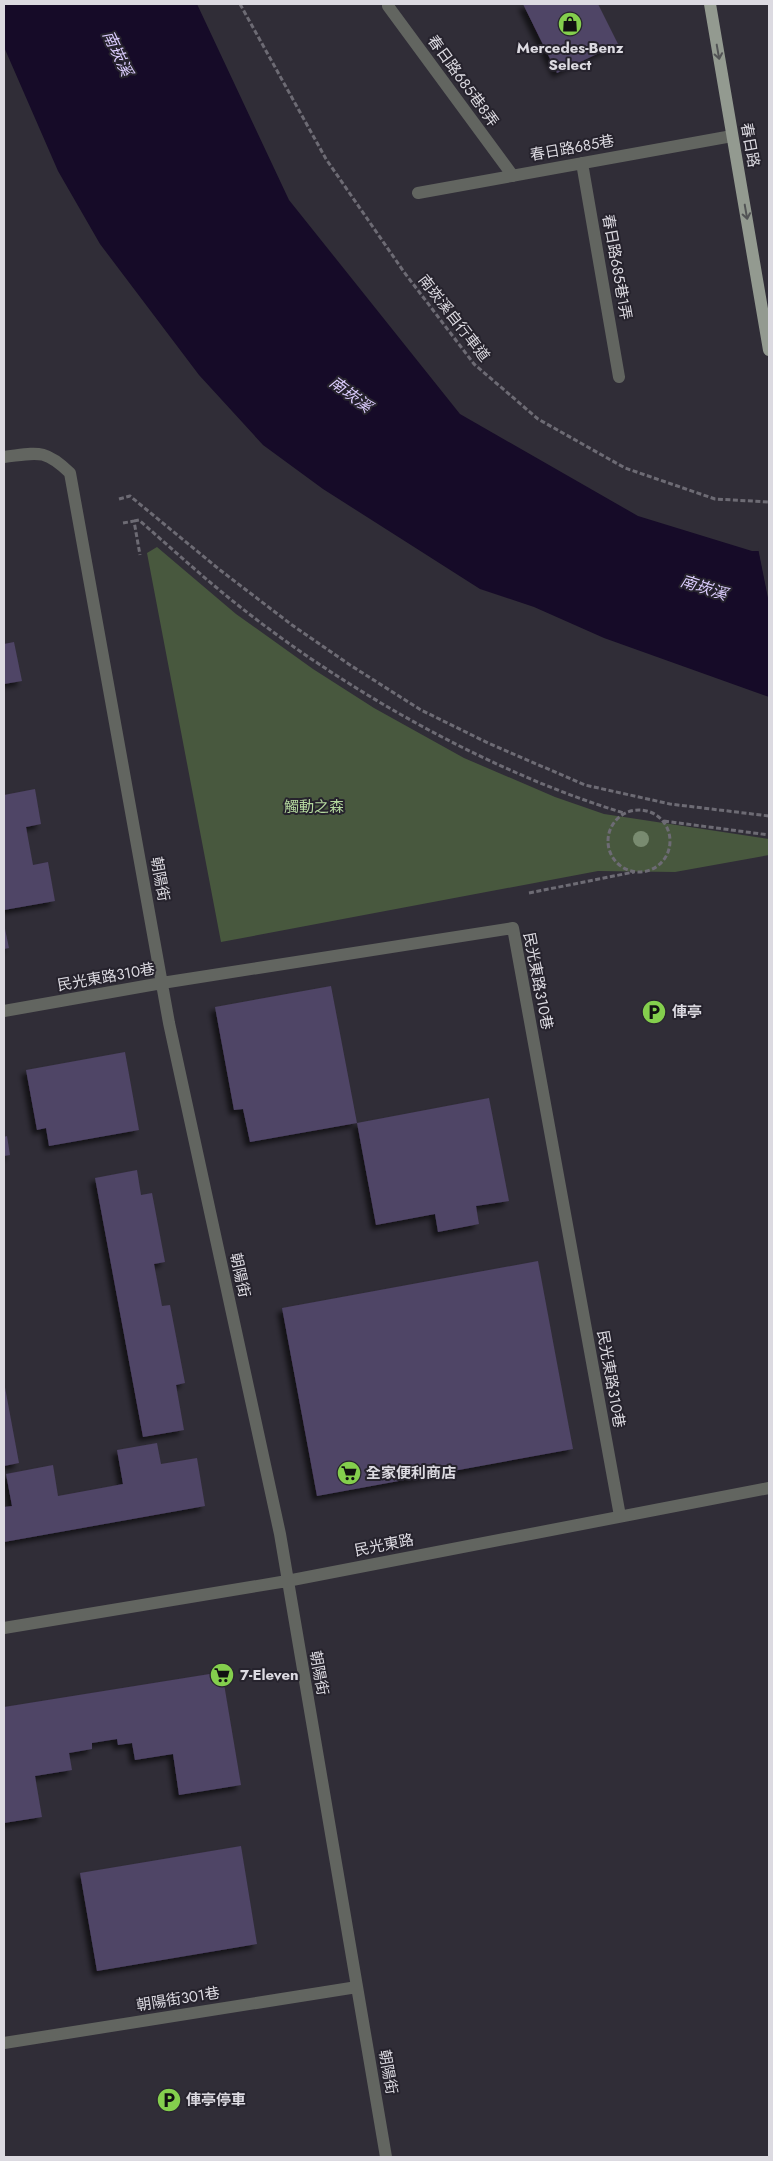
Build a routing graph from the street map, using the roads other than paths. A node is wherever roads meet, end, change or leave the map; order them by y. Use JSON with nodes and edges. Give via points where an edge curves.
{"nodes":[{"id":1,"x":710,"y":4,"type":"edge"},
{"id":2,"x":388,"y":6,"type":"dead end"},
{"id":3,"x":732,"y":136,"type":"junction"},
{"id":4,"x":582,"y":163,"type":"junction"},
{"id":5,"x":513,"y":176,"type":"junction"},
{"id":6,"x":418,"y":193,"type":"dead end"},
{"id":7,"x":769,"y":350,"type":"edge"},
{"id":8,"x":619,"y":377,"type":"dead end"},
{"id":9,"x":4,"y":457,"type":"edge"},
{"id":10,"x":162,"y":983,"type":"junction"},
{"id":11,"x":4,"y":1011,"type":"edge"},
{"id":12,"x":769,"y":1488,"type":"edge"},
{"id":13,"x":620,"y":1516,"type":"junction"},
{"id":14,"x":287,"y":1581,"type":"junction"},
{"id":15,"x":4,"y":1628,"type":"edge"},
{"id":16,"x":357,"y":1987,"type":"junction"},
{"id":17,"x":4,"y":2043,"type":"edge"},
{"id":18,"x":386,"y":2157,"type":"edge"}],
"edges":[{"from":1,"to":3,"type":"main road","name":"春日路","one_way":true},
{"from":2,"to":5,"type":"street","name":"春日路685巷8弄"},
{"from":3,"to":4,"type":"street","name":"春日路685巷"},
{"from":3,"to":7,"type":"main road","name":"春日路","one_way":true},
{"from":4,"to":5,"type":"street","name":"春日路685巷"},
{"from":4,"to":8,"type":"street","name":"春日路685巷1弄"},
{"from":5,"to":6,"type":"street","name":"春日路685巷"},
{"from":9,"to":10,"type":"street","name":"朝陽街","via":[[38,452],[55,458],[70,473]]},
{"from":10,"to":11,"type":"street","name":"民光東路310巷"},
{"from":10,"to":13,"type":"street","name":"民光東路310巷","via":[[513,928]]},
{"from":10,"to":14,"type":"street","name":"朝陽街","via":[[280,1534]]},
{"from":12,"to":13,"type":"street","name":"民光東路"},
{"from":13,"to":14,"type":"street","name":"民光東路"},
{"from":14,"to":15,"type":"street","name":"民光東路"},
{"from":14,"to":16,"type":"street","name":"朝陽街"},
{"from":16,"to":17,"type":"street","name":"朝陽街301巷"},
{"from":16,"to":18,"type":"street","name":"朝陽街"}]}
